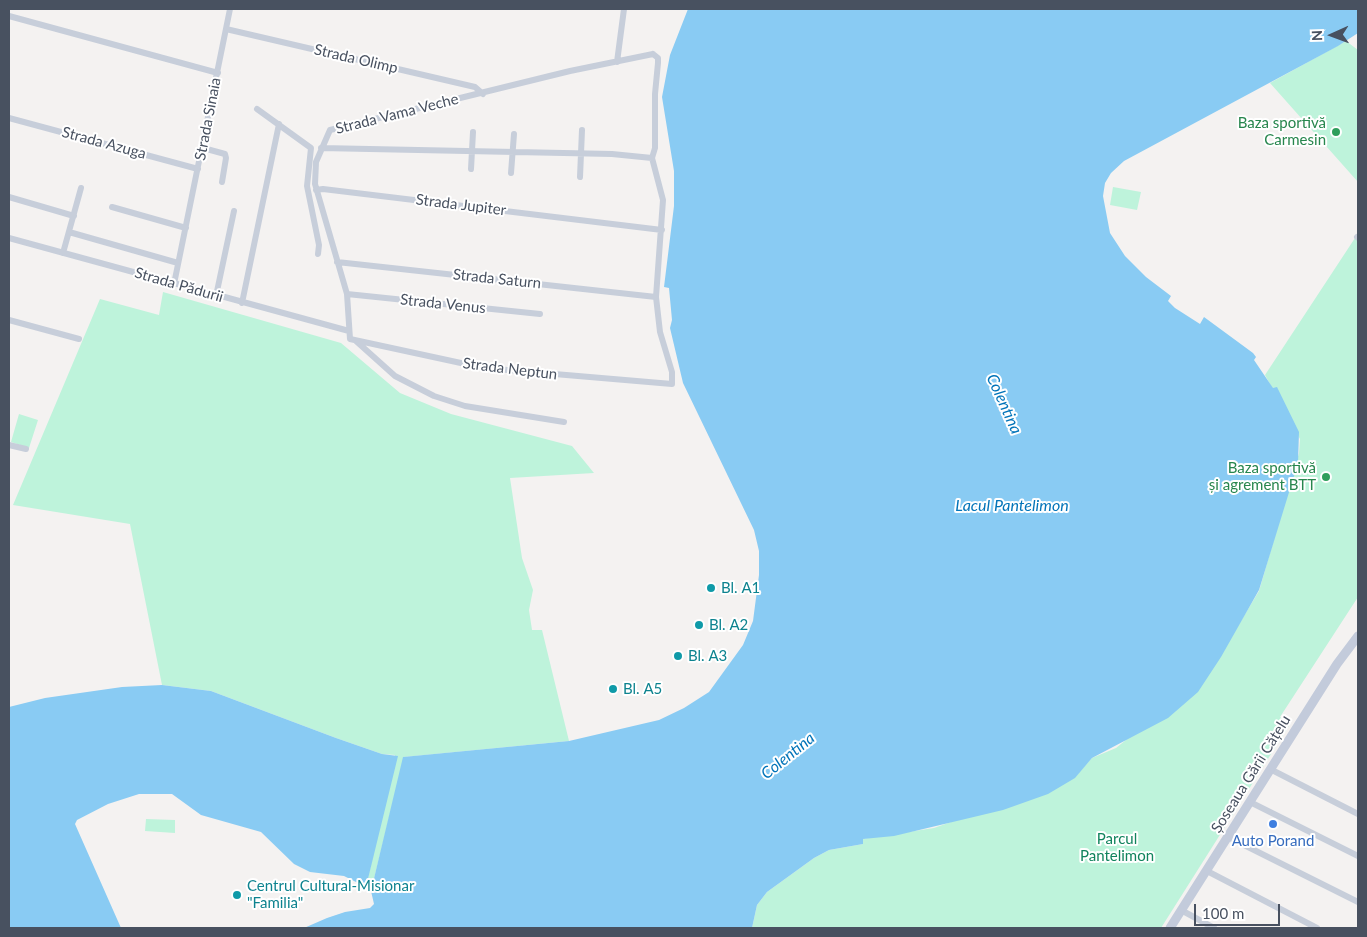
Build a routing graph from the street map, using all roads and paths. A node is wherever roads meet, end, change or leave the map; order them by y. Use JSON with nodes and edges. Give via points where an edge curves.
{"nodes":[{"id":1,"x":230,"y":9,"type":"edge"},
{"id":2,"x":624,"y":9,"type":"edge"},
{"id":3,"x":9,"y":16,"type":"edge"},
{"id":4,"x":226,"y":30,"type":"junction"},
{"id":5,"x":617,"y":62,"type":"junction"},
{"id":6,"x":218,"y":73,"type":"junction"},
{"id":7,"x":483,"y":94,"type":"junction"},
{"id":8,"x":257,"y":109,"type":"dead end"},
{"id":9,"x":9,"y":118,"type":"edge"},
{"id":10,"x":279,"y":124,"type":"junction"},
{"id":11,"x":582,"y":130,"type":"dead end"},
{"id":12,"x":473,"y":132,"type":"dead end"},
{"id":13,"x":514,"y":134,"type":"dead end"},
{"id":14,"x":203,"y":148,"type":"junction"},
{"id":15,"x":321,"y":148,"type":"junction"},
{"id":16,"x":472,"y":151,"type":"junction"},
{"id":17,"x":513,"y":152,"type":"junction"},
{"id":18,"x":581,"y":153,"type":"junction"},
{"id":19,"x":652,"y":158,"type":"junction"},
{"id":20,"x":198,"y":169,"type":"junction"},
{"id":21,"x":471,"y":169,"type":"dead end"},
{"id":22,"x":511,"y":173,"type":"dead end"},
{"id":23,"x":580,"y":177,"type":"dead end"},
{"id":24,"x":222,"y":182,"type":"dead end"},
{"id":25,"x":81,"y":188,"type":"dead end"},
{"id":26,"x":316,"y":190,"type":"junction"},
{"id":27,"x":9,"y":197,"type":"edge"},
{"id":28,"x":112,"y":207,"type":"dead end"},
{"id":29,"x":234,"y":211,"type":"dead end"},
{"id":30,"x":74,"y":216,"type":"junction"},
{"id":31,"x":186,"y":228,"type":"junction"},
{"id":32,"x":662,"y":230,"type":"junction"},
{"id":33,"x":69,"y":232,"type":"junction"},
{"id":34,"x":9,"y":238,"type":"edge"},
{"id":35,"x":63,"y":253,"type":"junction"},
{"id":36,"x":318,"y":254,"type":"dead end"},
{"id":37,"x":337,"y":262,"type":"junction"},
{"id":38,"x":178,"y":263,"type":"junction"},
{"id":39,"x":174,"y":284,"type":"junction"},
{"id":40,"x":347,"y":294,"type":"junction"},
{"id":41,"x":216,"y":296,"type":"junction"},
{"id":42,"x":656,"y":296,"type":"junction"},
{"id":43,"x":242,"y":303,"type":"junction"},
{"id":44,"x":540,"y":314,"type":"dead end"},
{"id":45,"x":9,"y":320,"type":"edge"},
{"id":46,"x":349,"y":331,"type":"junction"},
{"id":47,"x":79,"y":339,"type":"dead end"},
{"id":48,"x":353,"y":340,"type":"junction"},
{"id":49,"x":564,"y":422,"type":"dead end"},
{"id":50,"x":9,"y":444,"type":"edge"},
{"id":51,"x":26,"y":449,"type":"dead end"},
{"id":52,"x":1358,"y":636,"type":"edge"},
{"id":53,"x":1270,"y":769,"type":"junction"},
{"id":54,"x":1250,"y":802,"type":"junction"},
{"id":55,"x":1358,"y":814,"type":"edge"},
{"id":56,"x":1228,"y":837,"type":"junction"},
{"id":57,"x":1358,"y":856,"type":"edge"},
{"id":58,"x":1206,"y":871,"type":"junction"},
{"id":59,"x":1358,"y":902,"type":"edge"},
{"id":60,"x":1181,"y":910,"type":"junction"},
{"id":61,"x":1170,"y":928,"type":"edge"},
{"id":62,"x":1214,"y":928,"type":"edge"},
{"id":63,"x":1317,"y":928,"type":"edge"}],
"edges":[{"from":1,"to":4,"type":"street","name":"Strada Sinaia"},
{"from":2,"to":5,"type":"street"},
{"from":3,"to":6,"type":"street"},
{"from":4,"to":6,"type":"street","name":"Strada Sinaia"},
{"from":4,"to":7,"type":"street","name":"Strada Olimp","via":[[476,87]]},
{"from":5,"to":7,"type":"street","name":"Strada Vama Veche"},
{"from":5,"to":19,"type":"street","name":"Strada Vama Veche","via":[[650,55],[658,58]]},
{"from":6,"to":14,"type":"street","name":"Strada Sinaia"},
{"from":7,"to":15,"type":"street","name":"Strada Vama Veche","via":[[332,129]]},
{"from":8,"to":10,"type":"street"},
{"from":9,"to":20,"type":"street","name":"Strada Azuga"},
{"from":10,"to":36,"type":"street","via":[[311,148],[307,186]]},
{"from":10,"to":43,"type":"street"},
{"from":11,"to":18,"type":"street"},
{"from":12,"to":16,"type":"street"},
{"from":13,"to":17,"type":"street"},
{"from":14,"to":20,"type":"street","name":"Strada Sinaia"},
{"from":14,"to":24,"type":"street","via":[[225,154]]},
{"from":15,"to":16,"type":"street"},
{"from":15,"to":26,"type":"street","name":"Strada Vama Veche","via":[[315,169]]},
{"from":16,"to":17,"type":"street"},
{"from":16,"to":21,"type":"street"},
{"from":17,"to":18,"type":"street"},
{"from":17,"to":22,"type":"street"},
{"from":18,"to":19,"type":"street"},
{"from":18,"to":23,"type":"street"},
{"from":19,"to":32,"type":"street","via":[[662,189]]},
{"from":20,"to":31,"type":"street","name":"Strada Sinaia"},
{"from":25,"to":30,"type":"street"},
{"from":26,"to":32,"type":"street","name":"Strada Jupiter"},
{"from":26,"to":37,"type":"street","name":"Strada Vama Veche"},
{"from":27,"to":30,"type":"street"},
{"from":28,"to":31,"type":"street"},
{"from":29,"to":41,"type":"street"},
{"from":30,"to":33,"type":"street"},
{"from":31,"to":38,"type":"street","name":"Strada Sinaia"},
{"from":32,"to":42,"type":"street"},
{"from":33,"to":35,"type":"street"},
{"from":33,"to":38,"type":"street"},
{"from":34,"to":35,"type":"street","name":"Strada Pădurii"},
{"from":35,"to":39,"type":"street","name":"Strada Pădurii"},
{"from":37,"to":40,"type":"street","name":"Strada Vama Veche"},
{"from":37,"to":42,"type":"street","name":"Strada Saturn"},
{"from":38,"to":39,"type":"street","name":"Strada Sinaia"},
{"from":39,"to":41,"type":"street","name":"Strada Pădurii"},
{"from":40,"to":44,"type":"street","name":"Strada Venus"},
{"from":40,"to":46,"type":"street","name":"Strada Vama Veche"},
{"from":41,"to":43,"type":"street","name":"Strada Pădurii"},
{"from":42,"to":48,"type":"street","name":"Strada Neptun","via":[[660,332],[672,372],[672,384],[484,368]]},
{"from":43,"to":46,"type":"street","name":"Strada Pădurii"},
{"from":45,"to":47,"type":"street"},
{"from":46,"to":48,"type":"street","name":"Strada Vama Veche"},
{"from":48,"to":49,"type":"street","via":[[395,376],[434,396],[466,406]]},
{"from":50,"to":51,"type":"street"},
{"from":52,"to":53,"type":"main road","name":"Șoseaua Gării Cățelu"},
{"from":53,"to":54,"type":"main road","name":"Șoseaua Gării Cățelu"},
{"from":53,"to":55,"type":"street"},
{"from":54,"to":56,"type":"main road","name":"Șoseaua Gării Cățelu"},
{"from":54,"to":57,"type":"street"},
{"from":56,"to":58,"type":"main road","name":"Șoseaua Gării Cățelu"},
{"from":56,"to":59,"type":"street"},
{"from":58,"to":60,"type":"main road","name":"Șoseaua Gării Cățelu"},
{"from":58,"to":63,"type":"street"},
{"from":60,"to":61,"type":"main road","name":"Șoseaua Gării Cățelu"},
{"from":60,"to":62,"type":"street"}]}
